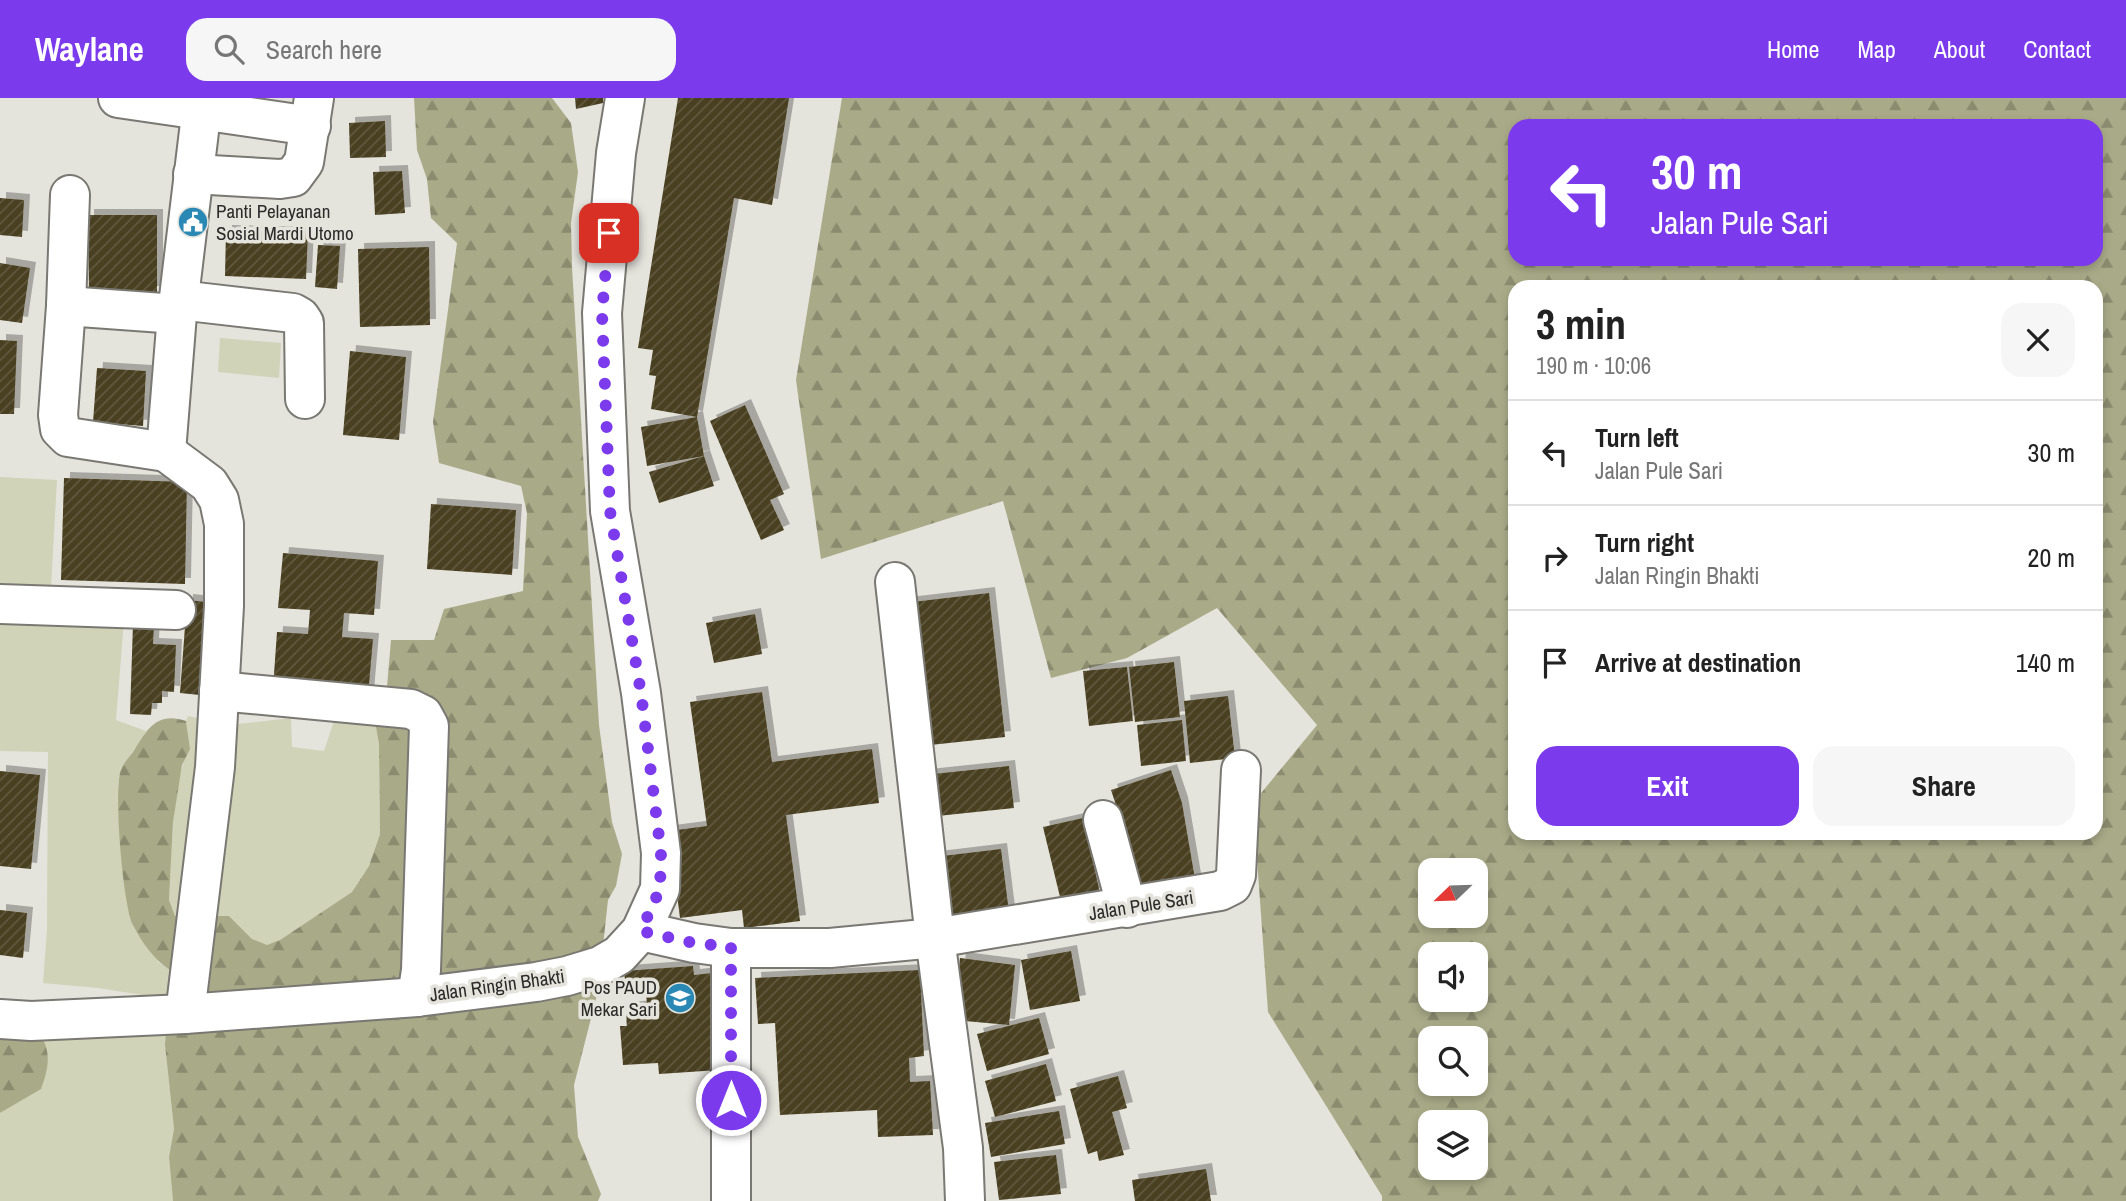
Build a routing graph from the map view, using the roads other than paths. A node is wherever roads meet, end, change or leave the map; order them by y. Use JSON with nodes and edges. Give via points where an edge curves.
{"nodes":[{"id":1,"x":118,"y":98,"type":"edge"},
{"id":2,"x":625,"y":98,"type":"edge"},
{"id":3,"x":202,"y":103,"type":"edge"},
{"id":4,"x":313,"y":112,"type":"edge"},
{"id":5,"x":194,"y":174,"type":"junction"},
{"id":6,"x":70,"y":195,"type":"dead end"},
{"id":7,"x":66,"y":306,"type":"junction"},
{"id":8,"x":178,"y":307,"type":"junction"},
{"id":9,"x":305,"y":399,"type":"dead end"},
{"id":10,"x":166,"y":452,"type":"junction"},
{"id":11,"x":895,"y":582,"type":"dead end"},
{"id":12,"x":0,"y":604,"type":"edge"},
{"id":13,"x":176,"y":610,"type":"dead end"},
{"id":14,"x":219,"y":691,"type":"junction"},
{"id":15,"x":1241,"y":771,"type":"dead end"},
{"id":16,"x":1103,"y":820,"type":"dead end"},
{"id":17,"x":1127,"y":908,"type":"junction"},
{"id":18,"x":641,"y":931,"type":"junction"},
{"id":19,"x":935,"y":938,"type":"junction"},
{"id":20,"x":731,"y":947,"type":"junction"},
{"id":21,"x":417,"y":997,"type":"junction"},
{"id":22,"x":185,"y":1014,"type":"junction"},
{"id":23,"x":0,"y":1019,"type":"edge"},
{"id":24,"x":731,"y":1201,"type":"edge"},
{"id":25,"x":965,"y":1201,"type":"edge"}],
"edges":[{"from":1,"to":3,"type":"street"},
{"from":2,"to":18,"type":"street","name":"Jalan Ringin Bhakti","via":[[602,313],[610,511],[641,693],[661,853],[660,889]]},
{"from":3,"to":4,"type":"street"},
{"from":3,"to":5,"type":"street"},
{"from":4,"to":5,"type":"street","via":[[304,162],[293,177]]},
{"from":5,"to":8,"type":"street"},
{"from":6,"to":7,"type":"street"},
{"from":7,"to":8,"type":"street"},
{"from":7,"to":10,"type":"street","via":[[58,415],[61,429],[68,438]]},
{"from":8,"to":9,"type":"street","via":[[300,317],[304,323]]},
{"from":8,"to":10,"type":"street"},
{"from":10,"to":14,"type":"street","via":[[209,484],[219,500],[224,524]]},
{"from":11,"to":19,"type":"street"},
{"from":12,"to":13,"type":"street"},
{"from":14,"to":21,"type":"street","via":[[411,709],[423,715],[429,726]]},
{"from":14,"to":22,"type":"street","via":[[215,767]]},
{"from":15,"to":17,"type":"street","name":"Jalan Pule Sari","via":[[1232,885]]},
{"from":16,"to":17,"type":"street"},
{"from":17,"to":19,"type":"street","name":"Jalan Pule Sari"},
{"from":18,"to":20,"type":"street","name":"Jalan Pule Sari"},
{"from":18,"to":21,"type":"street","name":"Jalan Ringin Bhakti","via":[[619,955],[567,976]]},
{"from":19,"to":20,"type":"street","name":"Jalan Pule Sari","via":[[830,947]]},
{"from":19,"to":25,"type":"street","via":[[963,1148]]},
{"from":20,"to":24,"type":"street"},
{"from":21,"to":22,"type":"street","name":"Jalan Ringin Bhakti"},
{"from":22,"to":23,"type":"street","name":"Jalan Ringin Bhakti"}]}
